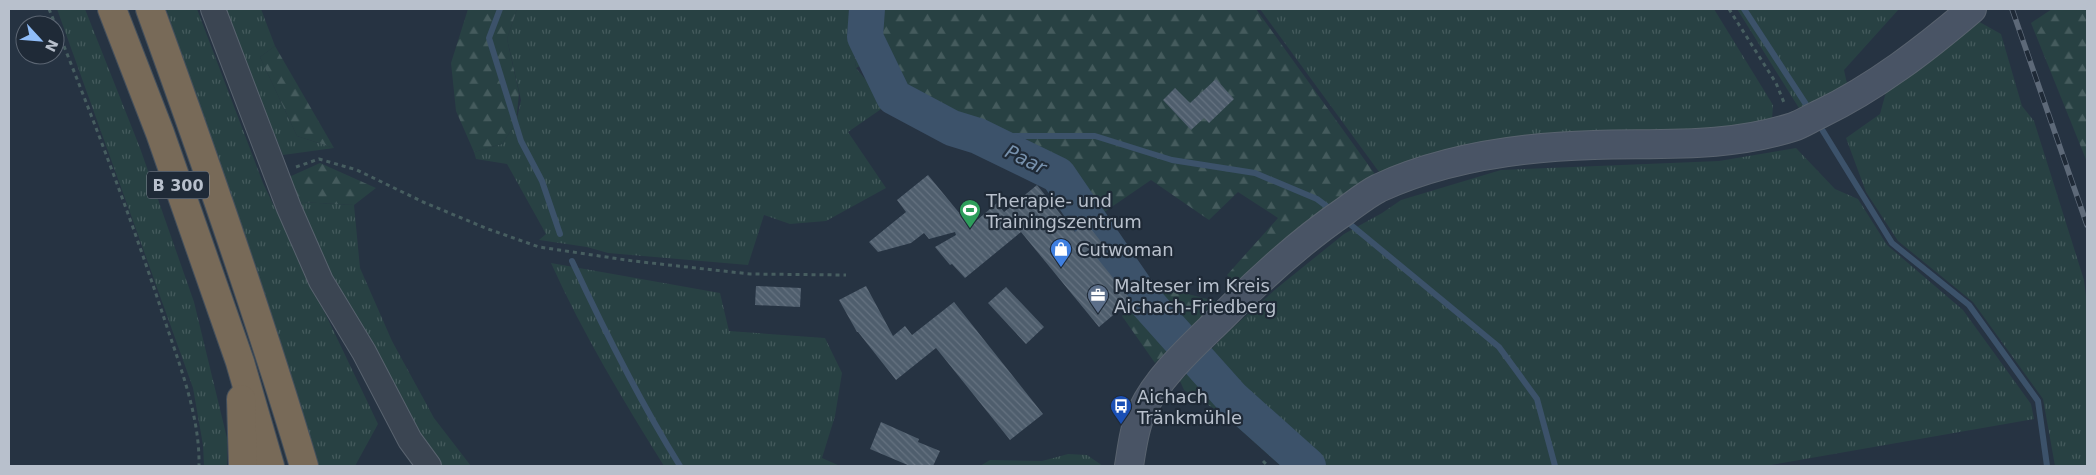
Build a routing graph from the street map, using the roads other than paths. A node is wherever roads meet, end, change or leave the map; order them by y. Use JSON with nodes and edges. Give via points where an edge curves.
{"nodes":[{"id":1,"x":112,"y":9,"type":"edge"},
{"id":2,"x":150,"y":9,"type":"edge"},
{"id":3,"x":213,"y":9,"type":"edge"},
{"id":4,"x":1972,"y":9,"type":"edge"},
{"id":5,"x":240,"y":362,"type":"junction"},
{"id":6,"x":243,"y":466,"type":"edge"},
{"id":7,"x":270,"y":466,"type":"edge"},
{"id":8,"x":304,"y":466,"type":"edge"},
{"id":9,"x":428,"y":466,"type":"edge"},
{"id":10,"x":1129,"y":466,"type":"edge"}],
"edges":[{"from":1,"to":5,"type":"highway","number":"B 300","via":[[160,133]]},
{"from":2,"to":8,"type":"highway","number":"B 300","via":[[224,215]]},
{"from":3,"to":9,"type":"street","via":[[289,208],[321,281],[364,352],[410,440]]},
{"from":4,"to":10,"type":"street","via":[[1896,70],[1794,127],[1734,141],[1516,150],[1448,163],[1377,189],[1328,222],[1264,274],[1178,363],[1153,392],[1142,412]]},
{"from":5,"to":6,"type":"highway"},
{"from":5,"to":7,"type":"highway","number":"B 300"}]}
